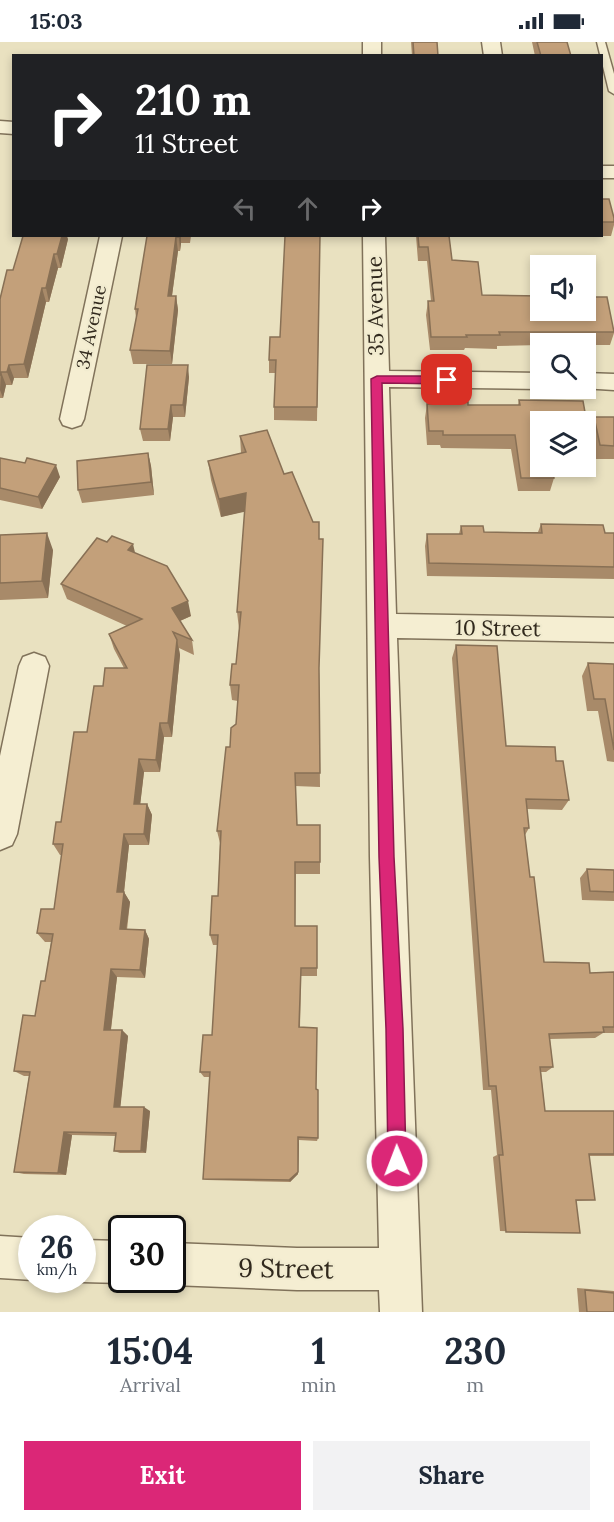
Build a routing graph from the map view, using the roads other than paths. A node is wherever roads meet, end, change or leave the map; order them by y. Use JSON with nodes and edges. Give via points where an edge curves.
{"nodes":[{"id":1,"x":601,"y":42,"type":"edge"},
{"id":2,"x":614,"y":91,"type":"edge"},
{"id":3,"x":111,"y":237,"type":"edge"},
{"id":4,"x":374,"y":237,"type":"edge"},
{"id":5,"x":377,"y":379,"type":"junction"},
{"id":6,"x":530,"y":381,"type":"edge"},
{"id":7,"x":596,"y":381,"type":"edge"},
{"id":8,"x":614,"y":382,"type":"edge"},
{"id":9,"x":72,"y":419,"type":"dead end"},
{"id":10,"x":383,"y":626,"type":"junction"},
{"id":11,"x":614,"y":630,"type":"edge"},
{"id":12,"x":33,"y":666,"type":"dead end"},
{"id":13,"x":0,"y":834,"type":"edge"},
{"id":14,"x":0,"y":1257,"type":"edge"},
{"id":15,"x":18,"y":1258,"type":"edge"},
{"id":16,"x":186,"y":1265,"type":"edge"},
{"id":17,"x":400,"y":1269,"type":"junction"},
{"id":18,"x":400,"y":1312,"type":"edge"}],
"edges":[{"from":1,"to":2,"type":"lane"},
{"from":3,"to":9,"type":"street","name":"34 Avenue"},
{"from":4,"to":5,"type":"street","name":"35 Avenue"},
{"from":5,"to":6,"type":"street"},
{"from":5,"to":10,"type":"street","name":"35 Avenue"},
{"from":7,"to":8,"type":"street"},
{"from":10,"to":11,"type":"street","name":"10 Street"},
{"from":10,"to":17,"type":"street","name":"35 Avenue"},
{"from":12,"to":13,"type":"street"},
{"from":14,"to":15,"type":"street"},
{"from":16,"to":17,"type":"street","name":"9 Street"},
{"from":17,"to":18,"type":"street","name":"35 Avenue"}]}
